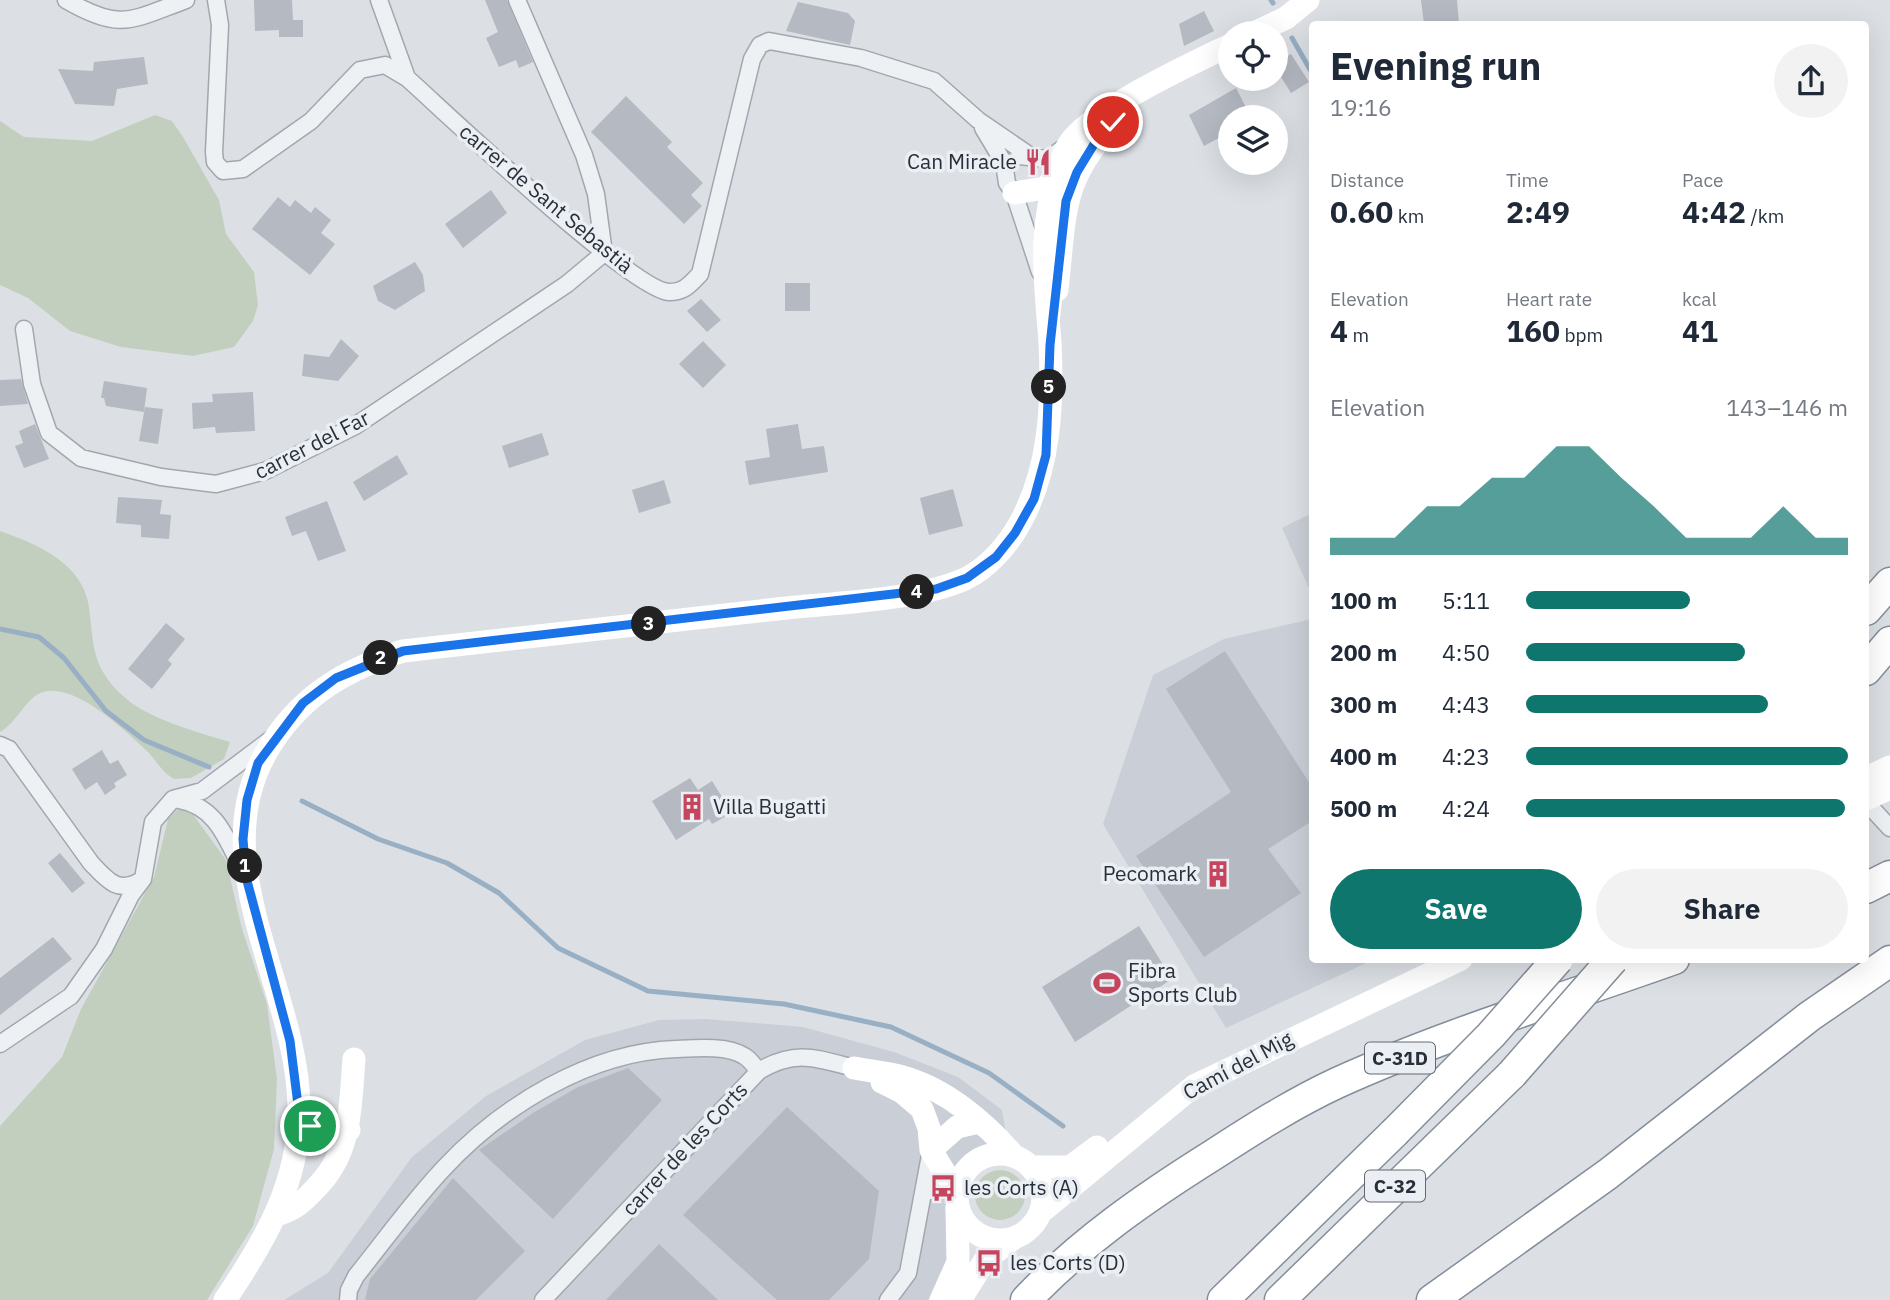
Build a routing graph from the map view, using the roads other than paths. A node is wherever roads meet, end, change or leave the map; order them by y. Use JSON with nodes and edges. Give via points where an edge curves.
{"nodes":[{"id":1,"x":66,"y":0,"type":"edge"},
{"id":2,"x":186,"y":0,"type":"edge"},
{"id":3,"x":216,"y":0,"type":"edge"},
{"id":4,"x":379,"y":0,"type":"edge"},
{"id":5,"x":517,"y":0,"type":"edge"},
{"id":6,"x":1308,"y":0,"type":"edge"},
{"id":7,"x":1280,"y":21,"type":"edge"},
{"id":8,"x":1218,"y":51,"type":"edge"},
{"id":9,"x":407,"y":78,"type":"junction"},
{"id":10,"x":1154,"y":82,"type":"junction"},
{"id":11,"x":978,"y":120,"type":"junction"},
{"id":12,"x":1113,"y":122,"type":"junction"},
{"id":13,"x":1044,"y":164,"type":"junction"},
{"id":14,"x":1010,"y":183,"type":"junction"},
{"id":15,"x":604,"y":253,"type":"junction"},
{"id":16,"x":1051,"y":284,"type":"junction"},
{"id":17,"x":24,"y":328,"type":"dead end"},
{"id":18,"x":1890,"y":583,"type":"edge"},
{"id":19,"x":1869,"y":607,"type":"edge"},
{"id":20,"x":1890,"y":642,"type":"edge"},
{"id":21,"x":1869,"y":666,"type":"edge"},
{"id":22,"x":277,"y":734,"type":"junction"},
{"id":23,"x":0,"y":745,"type":"edge"},
{"id":24,"x":1890,"y":767,"type":"edge"},
{"id":25,"x":1890,"y":772,"type":"edge"},
{"id":26,"x":1869,"y":777,"type":"edge"},
{"id":27,"x":1890,"y":788,"type":"edge"},
{"id":28,"x":173,"y":799,"type":"junction"},
{"id":29,"x":1869,"y":804,"type":"edge"},
{"id":30,"x":1890,"y":828,"type":"edge"},
{"id":31,"x":1890,"y":876,"type":"edge"},
{"id":32,"x":246,"y":877,"type":"junction"},
{"id":33,"x":143,"y":879,"type":"junction"},
{"id":34,"x":1869,"y":886,"type":"edge"},
{"id":35,"x":1890,"y":961,"type":"edge"},
{"id":36,"x":1424,"y":963,"type":"edge"},
{"id":37,"x":1453,"y":963,"type":"edge"},
{"id":38,"x":1554,"y":963,"type":"edge"},
{"id":39,"x":1609,"y":963,"type":"edge"},
{"id":40,"x":1663,"y":963,"type":"edge"},
{"id":41,"x":0,"y":1044,"type":"edge"},
{"id":42,"x":354,"y":1059,"type":"dead end"},
{"id":43,"x":854,"y":1068,"type":"junction"},
{"id":44,"x":759,"y":1071,"type":"junction"},
{"id":45,"x":299,"y":1113,"type":"junction"},
{"id":46,"x":979,"y":1122,"type":"junction"},
{"id":47,"x":349,"y":1130,"type":"junction"},
{"id":48,"x":932,"y":1150,"type":"junction"},
{"id":49,"x":1023,"y":1161,"type":"junction"},
{"id":50,"x":957,"y":1200,"type":"junction"},
{"id":51,"x":1040,"y":1213,"type":"junction"},
{"id":52,"x":276,"y":1215,"type":"junction"},
{"id":53,"x":1014,"y":1238,"type":"junction"},
{"id":54,"x":225,"y":1300,"type":"edge"},
{"id":55,"x":348,"y":1300,"type":"edge"},
{"id":56,"x":543,"y":1300,"type":"edge"},
{"id":57,"x":888,"y":1300,"type":"edge"},
{"id":58,"x":941,"y":1300,"type":"edge"},
{"id":59,"x":960,"y":1300,"type":"edge"},
{"id":60,"x":1026,"y":1300,"type":"edge"},
{"id":61,"x":1223,"y":1300,"type":"edge"},
{"id":62,"x":1280,"y":1300,"type":"edge"},
{"id":63,"x":1432,"y":1300,"type":"edge"}],
"edges":[{"from":1,"to":2,"type":"street","via":[[91,15],[125,22]]},
{"from":3,"to":9,"type":"street","name":"carrer de Sant Sebastià","via":[[220,25],[214,152],[223,172],[243,169],[311,121],[360,70],[385,65]]},
{"from":4,"to":9,"type":"street"},
{"from":5,"to":15,"type":"street","via":[[584,155],[596,194]]},
{"from":6,"to":7,"type":"street"},
{"from":8,"to":10,"type":"street"},
{"from":9,"to":15,"type":"street","name":"carrer de Sant Sebastià"},
{"from":10,"to":12,"type":"street"},
{"from":10,"to":13,"type":"street","via":[[1082,129]]},
{"from":11,"to":13,"type":"street"},
{"from":11,"to":14,"type":"street"},
{"from":11,"to":15,"type":"street","name":"carrer de Sant Sebastià","via":[[933,81],[861,58],[769,41],[760,45],[752,59],[700,274],[685,290],[667,292]]},
{"from":12,"to":13,"type":"street"},
{"from":12,"to":16,"type":"street","via":[[1084,162],[1066,201]]},
{"from":13,"to":14,"type":"street","via":[[1017,156],[1009,164]]},
{"from":13,"to":14,"type":"street","via":[[1045,188]]},
{"from":13,"to":16,"type":"street"},
{"from":14,"to":16,"type":"street"},
{"from":15,"to":17,"type":"street","name":"carrer del Far","via":[[567,284],[355,426],[265,471],[216,484],[80,458],[48,433],[32,384]]},
{"from":16,"to":22,"type":"street","via":[[1046,455],[1034,499],[996,557],[967,578],[936,589],[850,601],[403,651],[336,678],[303,703]]},
{"from":18,"to":19,"type":"highway"},
{"from":20,"to":21,"type":"highway"},
{"from":22,"to":28,"type":"street","via":[[202,791]]},
{"from":22,"to":32,"type":"street","via":[[258,763],[247,800]]},
{"from":23,"to":33,"type":"street","via":[[9,749],[107,879],[116,887],[130,887]]},
{"from":24,"to":26,"type":"street"},
{"from":25,"to":29,"type":"street","via":[[1871,787]]},
{"from":27,"to":29,"type":"street"},
{"from":28,"to":32,"type":"street","via":[[197,803],[214,818]]},
{"from":28,"to":33,"type":"street","via":[[153,822]]},
{"from":29,"to":30,"type":"street"},
{"from":31,"to":34,"type":"highway"},
{"from":32,"to":45,"type":"street","via":[[290,1041]]},
{"from":33,"to":41,"type":"street","via":[[71,996]]},
{"from":35,"to":63,"type":"highway"},
{"from":36,"to":49,"type":"street","name":"Camí del Mig","via":[[1218,1056],[1164,1087],[1115,1134],[1070,1167]]},
{"from":37,"to":51,"type":"street","name":"Camí del Mig","via":[[1194,1086]]},
{"from":38,"to":61,"type":"highway","number":"C-32","bridge":true,"via":[[1491,1035]]},
{"from":39,"to":62,"type":"highway","number":"C-32","bridge":true,"via":[[1512,1074]]},
{"from":40,"to":60,"type":"highway","number":"C-31D","via":[[1335,1084],[1251,1130],[1146,1197],[1057,1267]]},
{"from":42,"to":47,"type":"street"},
{"from":43,"to":44,"type":"street","name":"carrer de les Corts","via":[[790,1056]]},
{"from":43,"to":46,"type":"street","via":[[904,1078],[939,1094]]},
{"from":43,"to":48,"type":"street","via":[[902,1092],[922,1109]]},
{"from":44,"to":55,"type":"street","via":[[743,1055],[663,1049],[623,1057],[553,1084],[446,1166],[356,1276]]},
{"from":44,"to":56,"type":"street","name":"carrer de les Corts"},
{"from":45,"to":47,"type":"street","via":[[310,1126]]},
{"from":45,"to":52,"type":"street","via":[[296,1152]]},
{"from":46,"to":48,"type":"street","via":[[957,1127]]},
{"from":46,"to":49,"type":"street"},
{"from":47,"to":52,"type":"street","via":[[333,1172],[295,1210]]},
{"from":48,"to":50,"type":"street"},
{"from":48,"to":57,"type":"street","via":[[908,1273]]},
{"from":49,"to":50,"type":"street","via":[[1002,1154],[976,1161],[958,1185]]},
{"from":49,"to":51,"type":"street","via":[[1042,1185]]},
{"from":50,"to":53,"type":"street","via":[[963,1219],[985,1237]]},
{"from":50,"to":58,"type":"street","via":[[958,1262]]},
{"from":51,"to":53,"type":"street","via":[[1030,1228]]},
{"from":52,"to":54,"type":"street"},
{"from":53,"to":59,"type":"street","via":[[985,1260]]}]}
